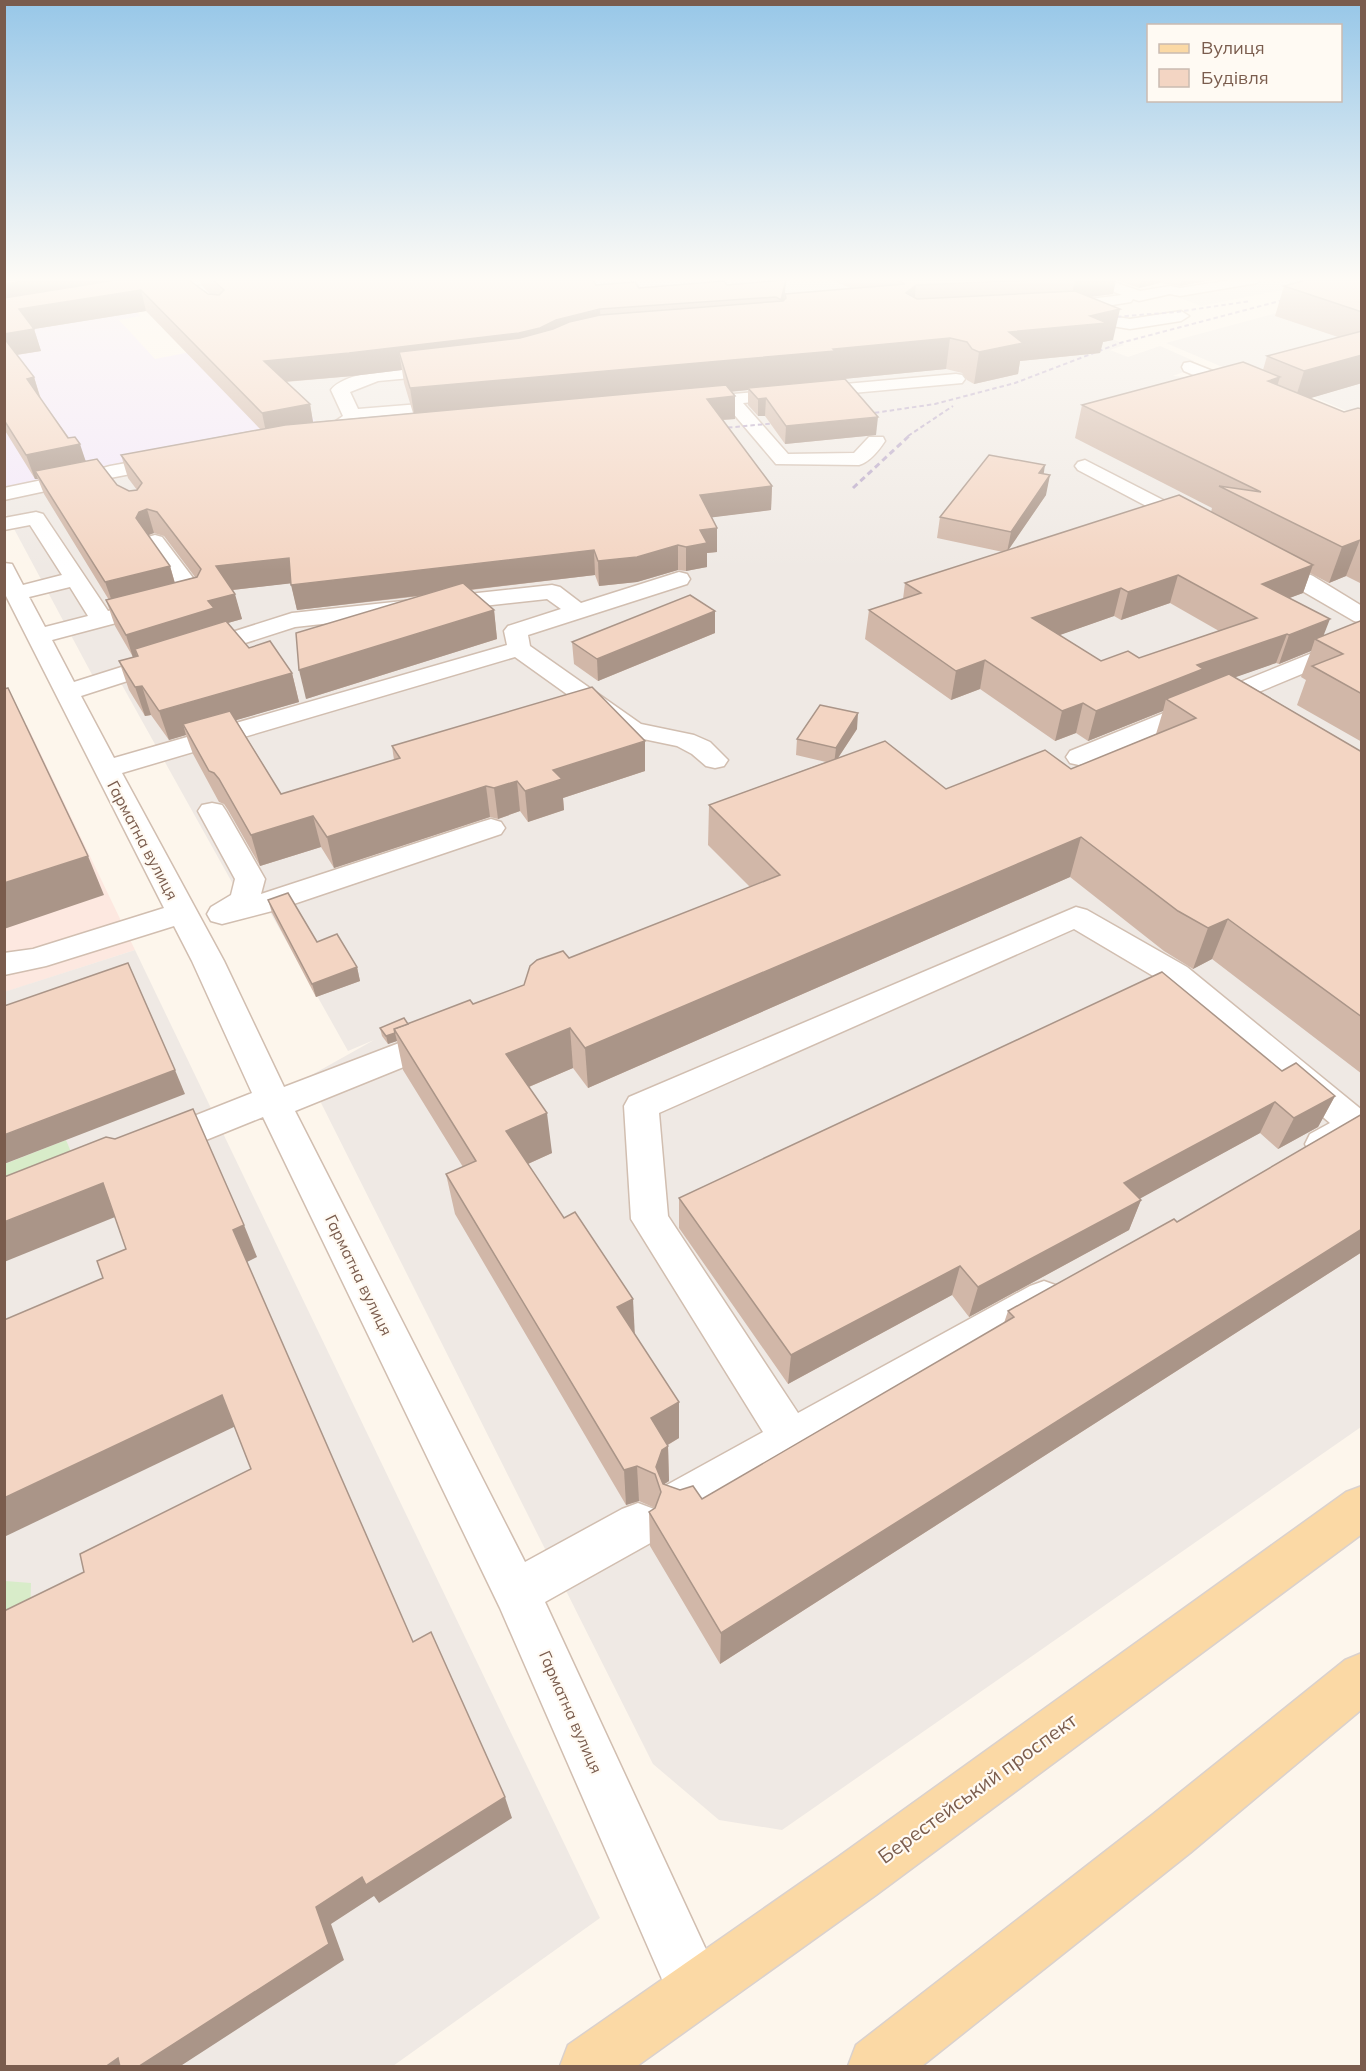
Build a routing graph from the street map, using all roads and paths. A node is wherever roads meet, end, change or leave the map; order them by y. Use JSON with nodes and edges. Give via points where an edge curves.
{"nodes":[{"id":1,"x":385,"y":377,"type":"edge"},
{"id":2,"x":1220,"y":377,"type":"edge"},
{"id":3,"x":956,"y":379,"type":"dead end"},
{"id":4,"x":730,"y":399,"type":"junction"},
{"id":5,"x":1265,"y":399,"type":"edge"},
{"id":6,"x":673,"y":405,"type":"edge"},
{"id":7,"x":476,"y":413,"type":"edge"},
{"id":8,"x":352,"y":415,"type":"junction"},
{"id":9,"x":361,"y":433,"type":"edge"},
{"id":10,"x":772,"y":448,"type":"dead end"},
{"id":11,"x":189,"y":457,"type":"edge"},
{"id":12,"x":1084,"y":466,"type":"dead end"},
{"id":13,"x":110,"y":472,"type":"junction"},
{"id":14,"x":123,"y":490,"type":"edge"},
{"id":15,"x":4,"y":494,"type":"edge"},
{"id":16,"x":4,"y":524,"type":"edge"},
{"id":17,"x":1210,"y":532,"type":"edge"},
{"id":18,"x":155,"y":541,"type":"edge"},
{"id":19,"x":1252,"y":554,"type":"edge"},
{"id":20,"x":24,"y":565,"type":"edge"},
{"id":21,"x":75,"y":579,"type":"junction"},
{"id":22,"x":679,"y":579,"type":"dead end"},
{"id":23,"x":578,"y":611,"type":"junction"},
{"id":24,"x":1362,"y":616,"type":"edge"},
{"id":25,"x":102,"y":620,"type":"junction"},
{"id":26,"x":40,"y":636,"type":"junction"},
{"id":27,"x":1362,"y":647,"type":"edge"},
{"id":28,"x":519,"y":649,"type":"junction"},
{"id":29,"x":69,"y":692,"type":"junction"},
{"id":30,"x":1222,"y":698,"type":"junction"},
{"id":31,"x":1252,"y":717,"type":"edge"},
{"id":32,"x":1079,"y":757,"type":"dead end"},
{"id":33,"x":716,"y":760,"type":"dead end"},
{"id":34,"x":106,"y":769,"type":"junction"},
{"id":35,"x":212,"y":811,"type":"dead end"},
{"id":36,"x":491,"y":828,"type":"dead end"},
{"id":37,"x":234,"y":910,"type":"junction"},
{"id":38,"x":185,"y":919,"type":"junction"},
{"id":39,"x":4,"y":964,"type":"edge"},
{"id":40,"x":466,"y":1029,"type":"edge"},
{"id":41,"x":274,"y":1102,"type":"junction"},
{"id":42,"x":129,"y":1156,"type":"edge"},
{"id":43,"x":1294,"y":1160,"type":"edge"},
{"id":44,"x":1074,"y":1282,"type":"edge"},
{"id":45,"x":791,"y":1439,"type":"junction"},
{"id":46,"x":681,"y":1500,"type":"edge"},
{"id":47,"x":1362,"y":1507,"type":"edge"},
{"id":48,"x":638,"y":1525,"type":"dead end"},
{"id":49,"x":516,"y":1592,"type":"junction"},
{"id":50,"x":1362,"y":1677,"type":"edge"},
{"id":51,"x":695,"y":1989,"type":"junction"},
{"id":52,"x":589,"y":2067,"type":"edge"},
{"id":53,"x":877,"y":2067,"type":"edge"}],
"edges":[{"from":1,"to":8,"type":"street","via":[[340,390]]},
{"from":2,"to":5,"type":"street"},
{"from":3,"to":4,"type":"street"},
{"from":4,"to":6,"type":"street"},
{"from":4,"to":10,"type":"street"},
{"from":7,"to":8,"type":"street","via":[[472,404]]},
{"from":8,"to":9,"type":"street","via":[[339,427],[290,439]]},
{"from":11,"to":13,"type":"street"},
{"from":12,"to":17,"type":"street"},
{"from":13,"to":14,"type":"street"},
{"from":13,"to":15,"type":"street"},
{"from":16,"to":20,"type":"street","via":[[36,518]]},
{"from":18,"to":25,"type":"street","via":[[195,595]]},
{"from":19,"to":24,"type":"street"},
{"from":20,"to":21,"type":"street"},
{"from":20,"to":21,"type":"street"},
{"from":20,"to":26,"type":"street","name":"Гарматна вулиця"},
{"from":21,"to":25,"type":"street"},
{"from":22,"to":23,"type":"street"},
{"from":23,"to":28,"type":"street","via":[[516,631]]},
{"from":23,"to":29,"type":"street","via":[[552,592],[292,620]]},
{"from":25,"to":26,"type":"street"},
{"from":26,"to":29,"type":"street","name":"Гарматна вулиця"},
{"from":27,"to":30,"type":"street","via":[[1340,650]]},
{"from":28,"to":33,"type":"street","via":[[633,730],[685,740]]},
{"from":28,"to":34,"type":"street"},
{"from":29,"to":34,"type":"street","name":"Гарматна вулиця"},
{"from":30,"to":31,"type":"street"},
{"from":30,"to":32,"type":"street"},
{"from":34,"to":38,"type":"street","name":"Гарматна вулиця"},
{"from":35,"to":37,"type":"street","via":[[250,879],[250,892]]},
{"from":36,"to":37,"type":"street"},
{"from":37,"to":38,"type":"street"},
{"from":38,"to":39,"type":"street"},
{"from":38,"to":41,"type":"street","name":"Гарматна вулиця"},
{"from":40,"to":41,"type":"street"},
{"from":41,"to":42,"type":"street"},
{"from":41,"to":49,"type":"street","name":"Гарматна вулиця"},
{"from":43,"to":45,"type":"street","via":[[1356,1125],[1076,917],[641,1106],[666,1211]]},
{"from":44,"to":45,"type":"street"},
{"from":45,"to":46,"type":"street"},
{"from":47,"to":51,"type":"main road","name":"Берестейський проспект","via":[[857,1876]]},
{"from":48,"to":49,"type":"street"},
{"from":49,"to":51,"type":"street","name":"Гарматна вулиця"},
{"from":50,"to":53,"type":"main road"},
{"from":51,"to":52,"type":"main road","name":"Берестейський проспект"}]}
